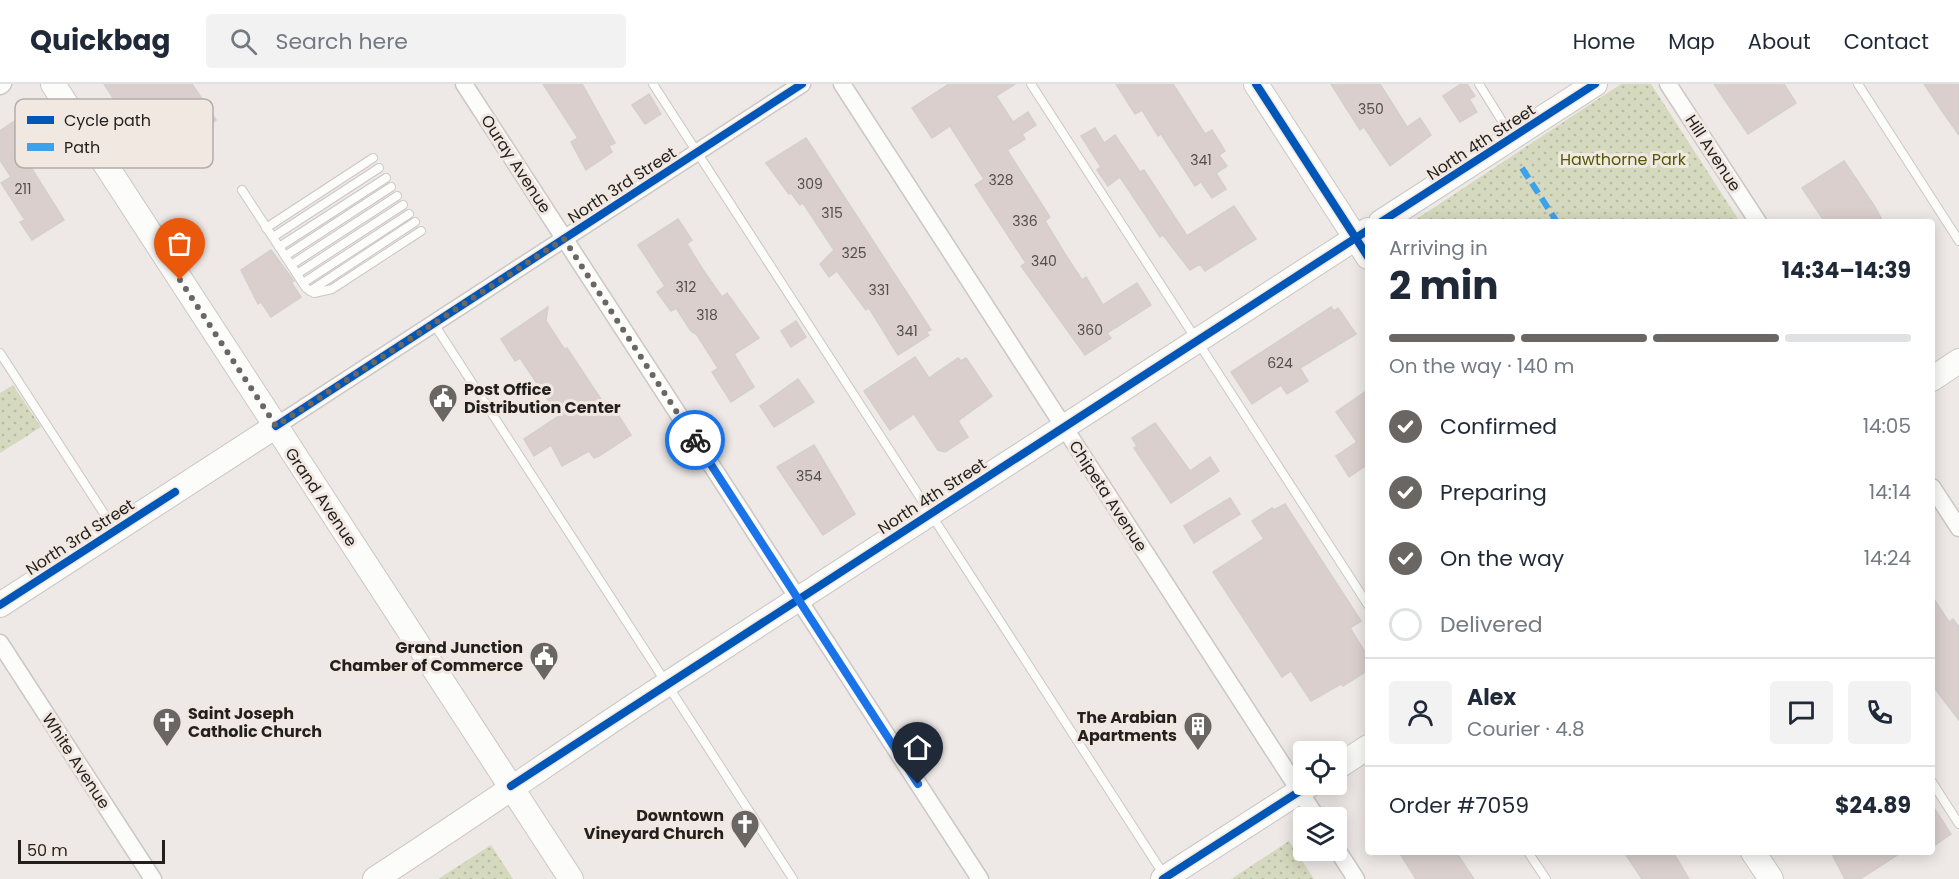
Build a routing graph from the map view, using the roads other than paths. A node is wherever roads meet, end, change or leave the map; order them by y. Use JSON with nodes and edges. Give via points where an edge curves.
{"nodes":[{"id":1,"x":52,"y":84,"type":"edge"},
{"id":2,"x":464,"y":84,"type":"edge"},
{"id":3,"x":653,"y":84,"type":"edge"},
{"id":4,"x":802,"y":84,"type":"edge"},
{"id":5,"x":842,"y":84,"type":"edge"},
{"id":6,"x":1031,"y":84,"type":"edge"},
{"id":7,"x":1256,"y":84,"type":"edge"},
{"id":8,"x":1479,"y":84,"type":"edge"},
{"id":9,"x":1595,"y":84,"type":"edge"},
{"id":10,"x":1668,"y":84,"type":"edge"},
{"id":11,"x":1858,"y":84,"type":"edge"},
{"id":12,"x":62,"y":99,"type":"edge"},
{"id":13,"x":1513,"y":137,"type":"junction"},
{"id":14,"x":697,"y":152,"type":"junction"},
{"id":15,"x":373,"y":158,"type":"dead end"},
{"id":16,"x":107,"y":168,"type":"edge"},
{"id":17,"x":379,"y":168,"type":"dead end"},
{"id":18,"x":386,"y":178,"type":"dead end"},
{"id":19,"x":391,"y":187,"type":"dead end"},
{"id":20,"x":242,"y":190,"type":"dead end"},
{"id":21,"x":397,"y":196,"type":"dead end"},
{"id":22,"x":403,"y":205,"type":"dead end"},
{"id":23,"x":409,"y":214,"type":"dead end"},
{"id":24,"x":1386,"y":219,"type":"edge"},
{"id":25,"x":1756,"y":219,"type":"edge"},
{"id":26,"x":415,"y":222,"type":"dead end"},
{"id":27,"x":266,"y":228,"type":"junction"},
{"id":28,"x":421,"y":231,"type":"dead end"},
{"id":29,"x":273,"y":237,"type":"junction"},
{"id":30,"x":564,"y":239,"type":"junction"},
{"id":31,"x":1959,"y":241,"type":"edge"},
{"id":32,"x":1364,"y":242,"type":"edge"},
{"id":33,"x":279,"y":247,"type":"junction"},
{"id":34,"x":285,"y":256,"type":"junction"},
{"id":35,"x":291,"y":265,"type":"junction"},
{"id":36,"x":297,"y":274,"type":"junction"},
{"id":37,"x":303,"y":283,"type":"junction"},
{"id":38,"x":310,"y":291,"type":"junction"},
{"id":39,"x":434,"y":324,"type":"junction"},
{"id":40,"x":1197,"y":341,"type":"junction"},
{"id":41,"x":0,"y":354,"type":"edge"},
{"id":42,"x":1959,"y":361,"type":"edge"},
{"id":43,"x":1935,"y":377,"type":"edge"},
{"id":44,"x":276,"y":426,"type":"junction"},
{"id":45,"x":1064,"y":427,"type":"junction"},
{"id":46,"x":1935,"y":492,"type":"edge"},
{"id":47,"x":929,"y":514,"type":"junction"},
{"id":48,"x":1959,"y":528,"type":"edge"},
{"id":49,"x":115,"y":531,"type":"junction"},
{"id":50,"x":798,"y":599,"type":"junction"},
{"id":51,"x":1365,"y":600,"type":"edge"},
{"id":52,"x":0,"y":606,"type":"edge"},
{"id":53,"x":0,"y":643,"type":"edge"},
{"id":54,"x":666,"y":685,"type":"junction"},
{"id":55,"x":1365,"y":749,"type":"edge"},
{"id":56,"x":1347,"y":761,"type":"edge"},
{"id":57,"x":1293,"y":769,"type":"edge"},
{"id":58,"x":511,"y":786,"type":"junction"},
{"id":59,"x":1935,"y":787,"type":"edge"},
{"id":60,"x":1295,"y":795,"type":"edge"},
{"id":61,"x":1959,"y":824,"type":"edge"},
{"id":62,"x":1530,"y":855,"type":"edge"},
{"id":63,"x":1755,"y":855,"type":"edge"},
{"id":64,"x":1344,"y":861,"type":"edge"},
{"id":65,"x":153,"y":879,"type":"edge"},
{"id":66,"x":375,"y":879,"type":"edge"},
{"id":67,"x":571,"y":879,"type":"edge"},
{"id":68,"x":793,"y":879,"type":"edge"},
{"id":69,"x":980,"y":879,"type":"edge"},
{"id":70,"x":1165,"y":879,"type":"edge"},
{"id":71,"x":1356,"y":879,"type":"edge"},
{"id":72,"x":1546,"y":879,"type":"edge"},
{"id":73,"x":1771,"y":879,"type":"edge"}],
"edges":[{"from":1,"to":12,"type":"street","name":"Grand Avenue"},
{"from":2,"to":30,"type":"street","name":"Ouray Avenue"},
{"from":3,"to":14,"type":"lane"},
{"from":4,"to":14,"type":"street","name":"North 3rd Street"},
{"from":5,"to":45,"type":"street","name":"Chipeta Avenue"},
{"from":6,"to":40,"type":"lane"},
{"from":7,"to":32,"type":"street"},
{"from":8,"to":13,"type":"lane"},
{"from":9,"to":13,"type":"street","name":"North 4th Street"},
{"from":10,"to":25,"type":"street","name":"Hill Avenue"},
{"from":11,"to":31,"type":"lane"},
{"from":13,"to":24,"type":"street","name":"North 4th Street"},
{"from":14,"to":30,"type":"street","name":"North 3rd Street"},
{"from":14,"to":47,"type":"lane"},
{"from":15,"to":27,"type":"lane"},
{"from":16,"to":44,"type":"street","name":"Grand Avenue"},
{"from":17,"to":29,"type":"lane"},
{"from":18,"to":33,"type":"lane"},
{"from":19,"to":34,"type":"lane"},
{"from":20,"to":27,"type":"lane"},
{"from":21,"to":35,"type":"lane"},
{"from":22,"to":36,"type":"lane"},
{"from":23,"to":37,"type":"lane"},
{"from":26,"to":38,"type":"lane"},
{"from":27,"to":29,"type":"lane"},
{"from":28,"to":38,"type":"lane","via":[[332,289],[323,293]]},
{"from":29,"to":33,"type":"lane"},
{"from":30,"to":39,"type":"street","name":"North 3rd Street"},
{"from":30,"to":50,"type":"street","name":"Ouray Avenue"},
{"from":32,"to":40,"type":"street","name":"North 4th Street"},
{"from":33,"to":34,"type":"lane"},
{"from":34,"to":35,"type":"lane"},
{"from":35,"to":36,"type":"lane"},
{"from":36,"to":37,"type":"lane"},
{"from":37,"to":38,"type":"lane"},
{"from":39,"to":44,"type":"street","name":"North 3rd Street"},
{"from":39,"to":54,"type":"lane"},
{"from":40,"to":45,"type":"street","name":"North 4th Street"},
{"from":40,"to":51,"type":"lane"},
{"from":41,"to":49,"type":"lane"},
{"from":42,"to":43,"type":"street"},
{"from":44,"to":49,"type":"street","name":"North 3rd Street"},
{"from":44,"to":58,"type":"street","name":"Grand Avenue"},
{"from":45,"to":47,"type":"street","name":"North 4th Street"},
{"from":45,"to":57,"type":"street","name":"Chipeta Avenue"},
{"from":46,"to":48,"type":"street"},
{"from":47,"to":50,"type":"street","name":"North 4th Street"},
{"from":47,"to":70,"type":"lane"},
{"from":49,"to":52,"type":"street","name":"North 3rd Street"},
{"from":50,"to":54,"type":"street","name":"North 4th Street"},
{"from":50,"to":69,"type":"street","name":"Ouray Avenue"},
{"from":53,"to":65,"type":"street","name":"White Avenue"},
{"from":54,"to":58,"type":"street","name":"North 4th Street"},
{"from":54,"to":68,"type":"lane"},
{"from":55,"to":56,"type":"street"},
{"from":58,"to":66,"type":"street","name":"North 4th Street","via":[[481,811]]},
{"from":58,"to":67,"type":"street","name":"Grand Avenue"},
{"from":59,"to":61,"type":"lane"},
{"from":60,"to":70,"type":"street"},
{"from":62,"to":72,"type":"lane"},
{"from":63,"to":73,"type":"street"},
{"from":64,"to":71,"type":"street"}]}
